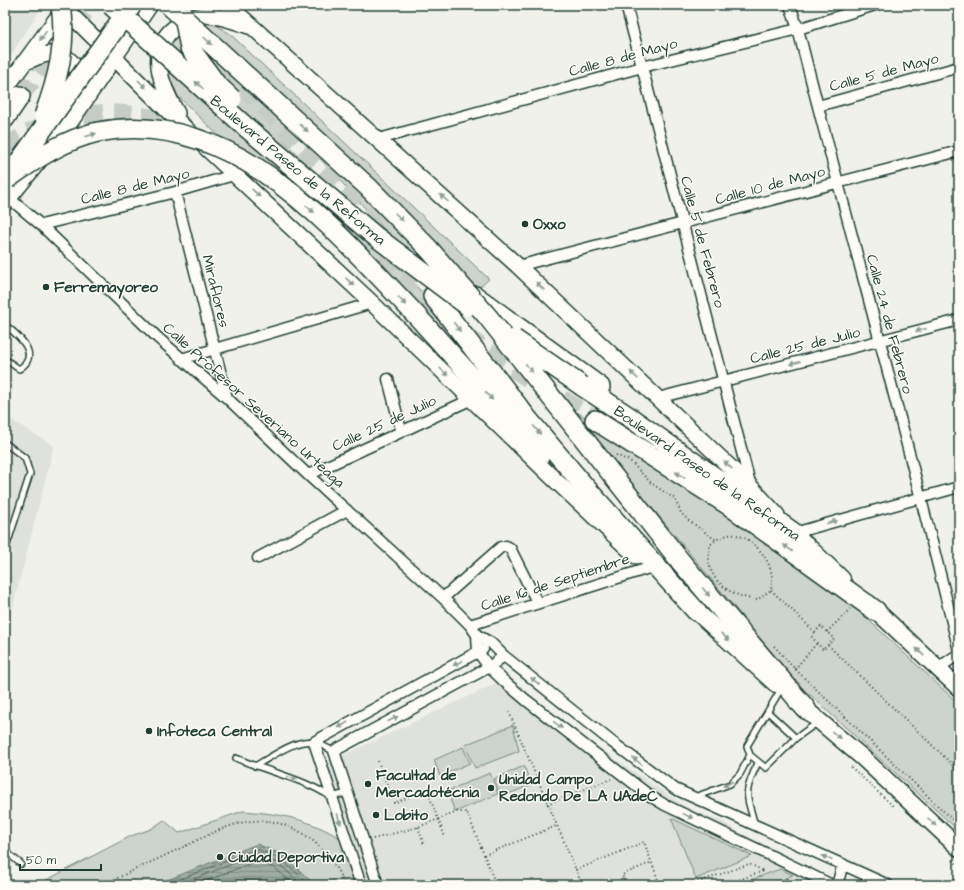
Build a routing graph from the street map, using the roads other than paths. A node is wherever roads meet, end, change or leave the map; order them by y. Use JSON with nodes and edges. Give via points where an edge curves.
{"nodes":[{"id":1,"x":111,"y":5,"type":"edge"},
{"id":2,"x":132,"y":5,"type":"edge"},
{"id":3,"x":150,"y":5,"type":"edge"},
{"id":4,"x":168,"y":5,"type":"edge"},
{"id":5,"x":184,"y":5,"type":"edge"},
{"id":6,"x":228,"y":5,"type":"edge"},
{"id":7,"x":626,"y":5,"type":"edge"},
{"id":8,"x":790,"y":5,"type":"edge"},
{"id":9,"x":875,"y":5,"type":"edge"},
{"id":10,"x":63,"y":6,"type":"edge"},
{"id":11,"x":253,"y":28,"type":"junction"},
{"id":12,"x":798,"y":29,"type":"junction"},
{"id":13,"x":114,"y":56,"type":"junction"},
{"id":14,"x":23,"y":63,"type":"junction"},
{"id":15,"x":642,"y":67,"type":"junction"},
{"id":16,"x":959,"y":67,"type":"edge"},
{"id":17,"x":16,"y":95,"type":"edge"},
{"id":18,"x":82,"y":106,"type":"junction"},
{"id":19,"x":818,"y":106,"type":"junction"},
{"id":20,"x":5,"y":118,"type":"edge"},
{"id":21,"x":186,"y":129,"type":"junction"},
{"id":22,"x":36,"y":138,"type":"junction"},
{"id":23,"x":379,"y":139,"type":"junction"},
{"id":24,"x":959,"y":151,"type":"edge"},
{"id":25,"x":236,"y":174,"type":"junction"},
{"id":26,"x":838,"y":183,"type":"junction"},
{"id":27,"x":7,"y":190,"type":"edge"},
{"id":28,"x":175,"y":192,"type":"junction"},
{"id":29,"x":682,"y":223,"type":"junction"},
{"id":30,"x":40,"y":225,"type":"junction"},
{"id":31,"x":518,"y":266,"type":"junction"},
{"id":32,"x":434,"y":296,"type":"tunnel mouth"},
{"id":33,"x":372,"y":303,"type":"junction"},
{"id":34,"x":959,"y":320,"type":"edge"},
{"id":35,"x":5,"y":325,"type":"edge"},
{"id":36,"x":879,"y":341,"type":"junction"},
{"id":37,"x":215,"y":348,"type":"junction"},
{"id":38,"x":5,"y":359,"type":"edge"},
{"id":39,"x":181,"y":359,"type":"junction"},
{"id":40,"x":388,"y":379,"type":"dead end"},
{"id":41,"x":724,"y":380,"type":"junction"},
{"id":42,"x":227,"y":398,"type":"junction"},
{"id":43,"x":658,"y":398,"type":"junction"},
{"id":44,"x":472,"y":399,"type":"junction"},
{"id":45,"x":628,"y":416,"type":"junction"},
{"id":46,"x":595,"y":420,"type":"tunnel mouth"},
{"id":47,"x":401,"y":430,"type":"junction"},
{"id":48,"x":5,"y":443,"type":"edge"},
{"id":49,"x":308,"y":475,"type":"junction"},
{"id":50,"x":751,"y":487,"type":"junction"},
{"id":51,"x":959,"y":487,"type":"edge"},
{"id":52,"x":922,"y":497,"type":"junction"},
{"id":53,"x":347,"y":510,"type":"junction"},
{"id":54,"x":612,"y":533,"type":"junction"},
{"id":55,"x":794,"y":533,"type":"junction"},
{"id":56,"x":5,"y":551,"type":"edge"},
{"id":57,"x":258,"y":558,"type":"dead end"},
{"id":58,"x":649,"y":568,"type":"junction"},
{"id":59,"x":443,"y":598,"type":"junction"},
{"id":60,"x":537,"y":602,"type":"junction"},
{"id":61,"x":696,"y":611,"type":"junction"},
{"id":62,"x":876,"y":611,"type":"junction"},
{"id":63,"x":470,"y":625,"type":"junction"},
{"id":64,"x":477,"y":635,"type":"junction"},
{"id":65,"x":491,"y":643,"type":"junction"},
{"id":66,"x":478,"y":652,"type":"junction"},
{"id":67,"x":959,"y":652,"type":"edge"},
{"id":68,"x":504,"y":656,"type":"junction"},
{"id":69,"x":490,"y":667,"type":"junction"},
{"id":70,"x":938,"y":668,"type":"junction"},
{"id":71,"x":959,"y":688,"type":"edge"},
{"id":72,"x":781,"y":689,"type":"junction"},
{"id":73,"x":768,"y":712,"type":"junction"},
{"id":74,"x":813,"y":715,"type":"junction"},
{"id":75,"x":796,"y":738,"type":"junction"},
{"id":76,"x":314,"y":742,"type":"junction"},
{"id":77,"x":334,"y":751,"type":"junction"},
{"id":78,"x":750,"y":755,"type":"junction"},
{"id":79,"x":236,"y":758,"type":"dead end"},
{"id":80,"x":758,"y":763,"type":"junction"},
{"id":81,"x":254,"y":766,"type":"junction"},
{"id":82,"x":675,"y":789,"type":"junction"},
{"id":83,"x":347,"y":793,"type":"junction"},
{"id":84,"x":331,"y":797,"type":"junction"},
{"id":85,"x":693,"y":798,"type":"junction"},
{"id":86,"x":665,"y":805,"type":"junction"},
{"id":87,"x":756,"y":826,"type":"junction"},
{"id":88,"x":959,"y":848,"type":"edge"},
{"id":89,"x":5,"y":851,"type":"edge"},
{"id":90,"x":21,"y":864,"type":"dead end"},
{"id":91,"x":843,"y":864,"type":"junction"},
{"id":92,"x":361,"y":885,"type":"edge"},
{"id":93,"x":378,"y":885,"type":"edge"},
{"id":94,"x":832,"y":885,"type":"edge"},
{"id":95,"x":837,"y":885,"type":"edge"},
{"id":96,"x":888,"y":885,"type":"edge"}],
"edges":[{"from":45,"to":1,"type":"highway","name":"Boulevard Paseo de la Reforma","one_way":true,"bridge":true,"via":[[536,355],[375,236],[247,128]]},
{"from":2,"to":22,"type":"highway","bridge":true},
{"from":3,"to":13,"type":"main road"},
{"from":4,"to":74,"type":"highway","name":"Boulevard Paseo de la Reforma","one_way":true,"bridge":true,"via":[[368,187],[428,248],[488,317],[681,562]]},
{"from":5,"to":45,"type":"highway","bridge":true,"via":[[185,27],[190,48],[216,84],[234,101],[359,213],[606,392]]},
{"from":6,"to":11,"type":"main road"},
{"from":7,"to":15,"type":"street","name":"Calle 5 de Febrero"},
{"from":8,"to":12,"type":"street","name":"Calle 24 de Febrero"},
{"from":9,"to":12,"type":"street","name":"Calle 8 de Mayo"},
{"from":10,"to":13,"type":"main road"},
{"from":10,"to":14,"type":"main road","one_way":true},
{"from":10,"to":22,"type":"highway","bridge":true,"via":[[60,68]]},
{"from":11,"to":21,"type":"main road","via":[[206,15],[181,22],[168,33],[159,49],[158,57],[170,100]]},
{"from":11,"to":23,"type":"main road"},
{"from":12,"to":15,"type":"street","name":"Calle 8 de Mayo"},
{"from":12,"to":19,"type":"street","name":"Calle 24 de Febrero"},
{"from":13,"to":18,"type":"main road"},
{"from":13,"to":21,"type":"main road","one_way":true},
{"from":14,"to":17,"type":"main road"},
{"from":14,"to":18,"type":"main road","via":[[50,54],[72,62],[80,72],[84,88]]},
{"from":15,"to":23,"type":"street","name":"Calle 8 de Mayo"},
{"from":15,"to":29,"type":"street","name":"Calle 5 de Febrero"},
{"from":16,"to":19,"type":"street","name":"Calle 5 de Mayo"},
{"from":17,"to":20,"type":"highway"},
{"from":18,"to":27,"type":"main road","via":[[53,145]]},
{"from":19,"to":26,"type":"street","name":"Calle 24 de Febrero"},
{"from":21,"to":25,"type":"main road"},
{"from":22,"to":27,"type":"highway","bridge":true},
{"from":31,"to":23,"type":"main road","one_way":true},
{"from":24,"to":26,"type":"street","name":"Calle 10 de Mayo"},
{"from":25,"to":28,"type":"street","name":"Calle 8 de Mayo"},
{"from":25,"to":33,"type":"main road","one_way":true},
{"from":26,"to":29,"type":"street","name":"Calle 10 de Mayo"},
{"from":26,"to":36,"type":"street","name":"Calle 24 de Febrero"},
{"from":27,"to":30,"type":"street","name":"Calle Profesor Severiano Urteaga"},
{"from":27,"to":54,"type":"highway","one_way":true,"bridge":true,"via":[[38,158],[69,142],[97,133],[154,128],[196,137],[222,148],[299,199],[320,217],[416,315]]},
{"from":28,"to":30,"type":"street","name":"Calle 8 de Mayo"},
{"from":28,"to":37,"type":"street","name":"Miraflores"},
{"from":29,"to":31,"type":"street","name":"Calle 10 de Mayo"},
{"from":29,"to":41,"type":"street","name":"Calle 5 de Febrero"},
{"from":30,"to":39,"type":"street","name":"Calle Profesor Severiano Urteaga"},
{"from":43,"to":31,"type":"main road","one_way":true},
{"from":32,"to":61,"type":"highway","one_way":true,"via":[[527,418]]},
{"from":33,"to":37,"type":"street"},
{"from":33,"to":44,"type":"main road","one_way":true},
{"from":34,"to":36,"type":"street","name":"Calle 25 de Julio","one_way":true},
{"from":35,"to":38,"type":"lane","via":[[24,343],[29,354],[28,360],[19,369]]},
{"from":36,"to":41,"type":"street","name":"Calle 25 de Julio","one_way":true},
{"from":36,"to":52,"type":"street","name":"Calle 24 de Febrero"},
{"from":37,"to":39,"type":"street"},
{"from":37,"to":42,"type":"street","name":"Miraflores"},
{"from":39,"to":42,"type":"street","name":"Calle Profesor Severiano Urteaga"},
{"from":40,"to":47,"type":"street"},
{"from":41,"to":43,"type":"street","name":"Calle 25 de Julio"},
{"from":41,"to":50,"type":"street","name":"Calle 5 de Febrero"},
{"from":42,"to":49,"type":"street","name":"Calle Profesor Severiano Urteaga"},
{"from":50,"to":43,"type":"main road","one_way":true},
{"from":44,"to":47,"type":"street","name":"Calle 25 de Julio"},
{"from":44,"to":54,"type":"main road"},
{"from":45,"to":55,"type":"highway","name":"Boulevard Paseo de la Reforma"},
{"from":62,"to":46,"type":"highway","one_way":true,"via":[[730,506]]},
{"from":47,"to":49,"type":"street","name":"Calle 25 de Julio"},
{"from":48,"to":56,"type":"lane","via":[[25,458],[30,474]]},
{"from":49,"to":53,"type":"street","name":"Calle Profesor Severiano Urteaga"},
{"from":50,"to":55,"type":"main road"},
{"from":51,"to":52,"type":"street"},
{"from":55,"to":52,"type":"street","one_way":true},
{"from":52,"to":67,"type":"street","name":"Calle 24 de Febrero"},
{"from":53,"to":57,"type":"street"},
{"from":53,"to":59,"type":"street","name":"Calle Profesor Severiano Urteaga"},
{"from":54,"to":58,"type":"main road"},
{"from":55,"to":62,"type":"main road","name":"Boulevard Paseo de la Reforma"},
{"from":58,"to":60,"type":"street","name":"Calle 16 de Septiembre"},
{"from":58,"to":61,"type":"main road"},
{"from":59,"to":60,"type":"street","via":[[501,547],[506,546],[510,548]]},
{"from":59,"to":63,"type":"street","name":"Calle Profesor Severiano Urteaga"},
{"from":60,"to":63,"type":"street","name":"Calle 16 de Septiembre"},
{"from":61,"to":72,"type":"main road","name":"Boulevard Paseo de la Reforma","one_way":true},
{"from":70,"to":62,"type":"main road","name":"Boulevard Paseo de la Reforma","one_way":true},
{"from":63,"to":64,"type":"street","name":"Calle Profesor Severiano Urteaga"},
{"from":64,"to":65,"type":"street","name":"Calle Profesor Severiano Urteaga"},
{"from":64,"to":66,"type":"street"},
{"from":65,"to":66,"type":"street"},
{"from":65,"to":68,"type":"street","name":"Calle Profesor Severiano Urteaga"},
{"from":66,"to":69,"type":"street"},
{"from":66,"to":76,"type":"street","one_way":true},
{"from":67,"to":70,"type":"street"},
{"from":68,"to":69,"type":"street"},
{"from":82,"to":68,"type":"street","name":"Calle Profesor Severiano Urteaga","one_way":true},
{"from":77,"to":69,"type":"street","one_way":true},
{"from":69,"to":86,"type":"street","one_way":true,"via":[[526,700]]},
{"from":70,"to":71,"type":"main road","name":"Boulevard Paseo de la Reforma"},
{"from":72,"to":73,"type":"lane"},
{"from":72,"to":74,"type":"main road","name":"Boulevard Paseo de la Reforma"},
{"from":73,"to":75,"type":"lane"},
{"from":73,"to":78,"type":"lane","via":[[747,746]]},
{"from":74,"to":75,"type":"lane"},
{"from":74,"to":88,"type":"main road","name":"Boulevard Paseo de la Reforma","one_way":true},
{"from":75,"to":80,"type":"lane","via":[[767,768]]},
{"from":76,"to":77,"type":"lane"},
{"from":76,"to":81,"type":"lane","via":[[305,742],[288,748]]},
{"from":76,"to":84,"type":"street"},
{"from":77,"to":83,"type":"street"},
{"from":78,"to":80,"type":"lane"},
{"from":78,"to":85,"type":"lane","one_way":true,"via":[[730,784]]},
{"from":79,"to":81,"type":"lane"},
{"from":80,"to":87,"type":"lane","via":[[746,792]]},
{"from":81,"to":84,"type":"lane","one_way":true,"via":[[303,782]]},
{"from":82,"to":85,"type":"street","name":"Calle Profesor Severiano Urteaga"},
{"from":82,"to":86,"type":"street"},
{"from":83,"to":84,"type":"lane"},
{"from":83,"to":93,"type":"street"},
{"from":84,"to":92,"type":"street","one_way":true},
{"from":85,"to":87,"type":"street","name":"Calle Profesor Severiano Urteaga"},
{"from":86,"to":94,"type":"street","one_way":true},
{"from":91,"to":87,"type":"street","name":"Calle Profesor Severiano Urteaga","one_way":true},
{"from":89,"to":90,"type":"lane"},
{"from":91,"to":95,"type":"street"},
{"from":91,"to":96,"type":"street","name":"Calle Profesor Severiano Urteaga"}]}
